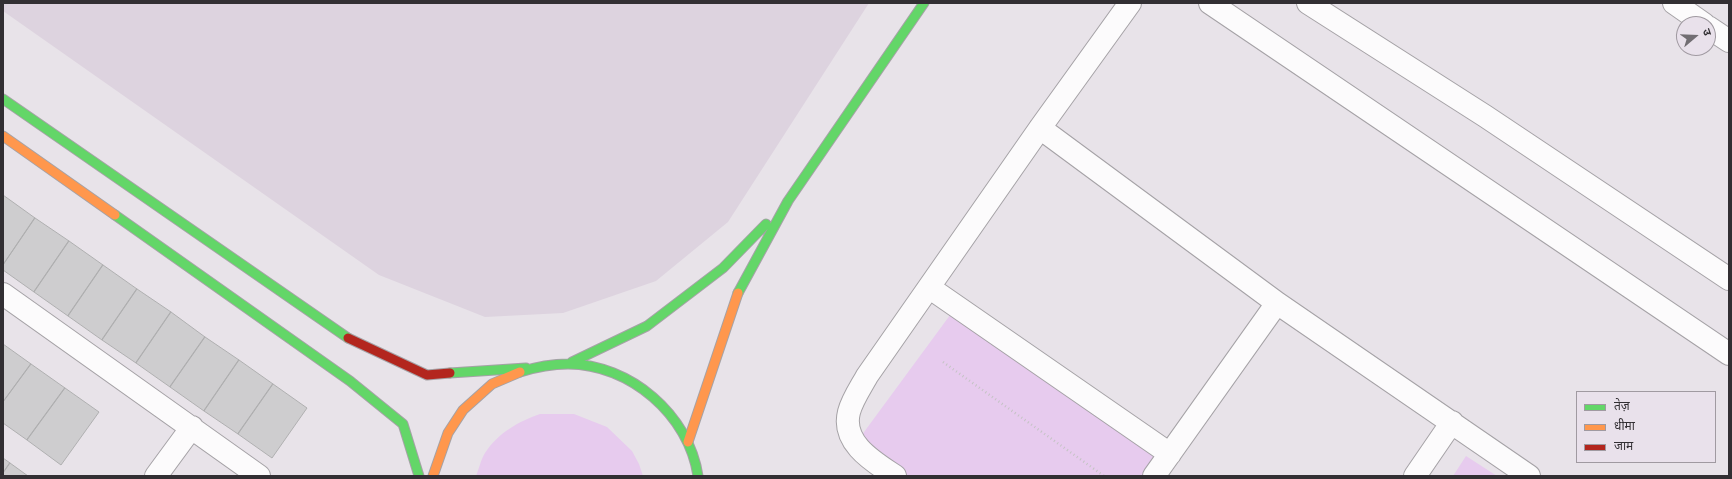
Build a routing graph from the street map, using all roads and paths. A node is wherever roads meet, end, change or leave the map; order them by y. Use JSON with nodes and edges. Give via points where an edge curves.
{"nodes":[{"id":1,"x":924,"y":3,"type":"edge"},
{"id":2,"x":1130,"y":3,"type":"edge"},
{"id":3,"x":1210,"y":3,"type":"edge"},
{"id":4,"x":1308,"y":3,"type":"edge"},
{"id":5,"x":1674,"y":3,"type":"edge"},
{"id":6,"x":1693,"y":16,"type":"edge"},
{"id":7,"x":1716,"y":32,"type":"edge"},
{"id":8,"x":1729,"y":41,"type":"edge"},
{"id":9,"x":3,"y":99,"type":"edge"},
{"id":10,"x":1040,"y":128,"type":"junction"},
{"id":11,"x":3,"y":136,"type":"edge"},
{"id":12,"x":788,"y":201,"type":"junction"},
{"id":13,"x":1729,"y":279,"type":"edge"},
{"id":14,"x":930,"y":288,"type":"junction"},
{"id":15,"x":3,"y":294,"type":"edge"},
{"id":16,"x":1277,"y":303,"type":"junction"},
{"id":17,"x":1729,"y":354,"type":"edge"},
{"id":18,"x":572,"y":362,"type":"junction"},
{"id":19,"x":943,"y":362,"type":"dead end"},
{"id":20,"x":526,"y":368,"type":"junction"},
{"id":21,"x":1452,"y":422,"type":"junction"},
{"id":22,"x":192,"y":427,"type":"junction"},
{"id":23,"x":688,"y":442,"type":"junction"},
{"id":24,"x":1170,"y":454,"type":"junction"},
{"id":25,"x":156,"y":476,"type":"edge"},
{"id":26,"x":259,"y":476,"type":"edge"},
{"id":27,"x":419,"y":476,"type":"edge"},
{"id":28,"x":433,"y":476,"type":"edge"},
{"id":29,"x":698,"y":476,"type":"edge"},
{"id":30,"x":895,"y":476,"type":"edge"},
{"id":31,"x":1104,"y":476,"type":"edge"},
{"id":32,"x":1154,"y":476,"type":"edge"},
{"id":33,"x":1415,"y":476,"type":"edge"},
{"id":34,"x":1529,"y":476,"type":"edge"}],
"edges":[{"from":1,"to":12,"type":"main road"},
{"from":2,"to":10,"type":"street"},
{"from":3,"to":17,"type":"street"},
{"from":4,"to":13,"type":"street","via":[[1486,116]]},
{"from":5,"to":6,"type":"street"},
{"from":7,"to":8,"type":"street"},
{"from":9,"to":20,"type":"main road","via":[[348,338],[427,375]]},
{"from":10,"to":14,"type":"street"},
{"from":10,"to":16,"type":"street"},
{"from":11,"to":27,"type":"main road","via":[[350,381],[397,419],[403,424]]},
{"from":12,"to":18,"type":"main road","via":[[723,268],[646,326]]},
{"from":12,"to":23,"type":"main road","via":[[740,287]]},
{"from":14,"to":24,"type":"street"},
{"from":14,"to":30,"type":"street","via":[[867,376],[848,413],[849,428],[856,446]]},
{"from":15,"to":22,"type":"street"},
{"from":16,"to":21,"type":"street"},
{"from":16,"to":24,"type":"street"},
{"from":18,"to":20,"type":"main road"},
{"from":18,"to":23,"type":"main road","via":[[608,370],[641,386],[669,411]]},
{"from":19,"to":31,"type":"path"},
{"from":20,"to":28,"type":"main road","via":[[491,385],[463,410],[442,442]]},
{"from":21,"to":33,"type":"street"},
{"from":21,"to":34,"type":"street"},
{"from":22,"to":25,"type":"street"},
{"from":22,"to":26,"type":"street"},
{"from":23,"to":29,"type":"main road"},
{"from":24,"to":32,"type":"street"}]}
